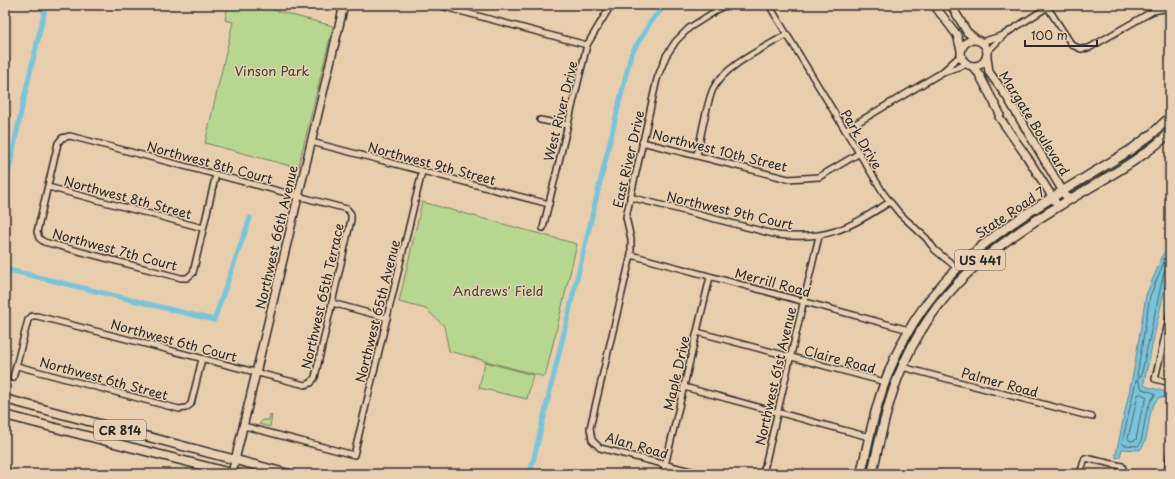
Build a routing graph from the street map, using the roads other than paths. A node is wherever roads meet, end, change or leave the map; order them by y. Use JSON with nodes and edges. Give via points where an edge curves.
{"nodes":[{"id":1,"x":344,"y":5,"type":"edge"},
{"id":2,"x":437,"y":5,"type":"edge"},
{"id":3,"x":610,"y":5,"type":"edge"},
{"id":4,"x":725,"y":5,"type":"edge"},
{"id":5,"x":769,"y":5,"type":"edge"},
{"id":6,"x":934,"y":5,"type":"edge"},
{"id":7,"x":951,"y":5,"type":"edge"},
{"id":8,"x":1048,"y":6,"type":"edge"},
{"id":9,"x":458,"y":8,"type":"edge"},
{"id":10,"x":1170,"y":8,"type":"edge"},
{"id":11,"x":1005,"y":34,"type":"junction"},
{"id":12,"x":786,"y":35,"type":"junction"},
{"id":13,"x":979,"y":41,"type":"junction"},
{"id":14,"x":587,"y":45,"type":"junction"},
{"id":15,"x":961,"y":52,"type":"junction"},
{"id":16,"x":987,"y":54,"type":"junction"},
{"id":17,"x":970,"y":65,"type":"junction"},
{"id":18,"x":941,"y":73,"type":"junction"},
{"id":19,"x":1170,"y":117,"type":"edge"},
{"id":20,"x":540,"y":120,"type":"dead end"},
{"id":21,"x":567,"y":125,"type":"junction"},
{"id":22,"x":1160,"y":127,"type":"junction"},
{"id":23,"x":845,"y":130,"type":"junction"},
{"id":24,"x":1170,"y":133,"type":"edge"},
{"id":25,"x":311,"y":142,"type":"junction"},
{"id":26,"x":642,"y":142,"type":"junction"},
{"id":27,"x":1153,"y":148,"type":"junction"},
{"id":28,"x":858,"y":154,"type":"junction"},
{"id":29,"x":1042,"y":154,"type":"junction"},
{"id":30,"x":697,"y":155,"type":"junction"},
{"id":31,"x":1027,"y":157,"type":"junction"},
{"id":32,"x":422,"y":172,"type":"junction"},
{"id":33,"x":216,"y":174,"type":"junction"},
{"id":34,"x":48,"y":187,"type":"junction"},
{"id":35,"x":1063,"y":191,"type":"junction"},
{"id":36,"x":298,"y":196,"type":"junction"},
{"id":37,"x":630,"y":197,"type":"junction"},
{"id":38,"x":1052,"y":198,"type":"junction"},
{"id":39,"x":1068,"y":200,"type":"junction"},
{"id":40,"x":890,"y":202,"type":"junction"},
{"id":41,"x":549,"y":204,"type":"junction"},
{"id":42,"x":1058,"y":206,"type":"junction"},
{"id":43,"x":351,"y":214,"type":"joint"},
{"id":44,"x":203,"y":228,"type":"junction"},
{"id":45,"x":543,"y":228,"type":"dead end"},
{"id":46,"x":819,"y":236,"type":"junction"},
{"id":47,"x":631,"y":255,"type":"junction"},
{"id":48,"x":957,"y":268,"type":"junction"},
{"id":49,"x":710,"y":277,"type":"junction"},
{"id":50,"x":946,"y":294,"type":"junction"},
{"id":51,"x":804,"y":301,"type":"junction"},
{"id":52,"x":332,"y":303,"type":"junction"},
{"id":53,"x":1170,"y":314,"type":"edge"},
{"id":54,"x":387,"y":318,"type":"junction"},
{"id":55,"x":909,"y":330,"type":"junction"},
{"id":56,"x":697,"y":332,"type":"junction"},
{"id":57,"x":900,"y":345,"type":"junction"},
{"id":58,"x":791,"y":357,"type":"junction"},
{"id":59,"x":202,"y":359,"type":"junction"},
{"id":60,"x":17,"y":366,"type":"junction"},
{"id":61,"x":902,"y":367,"type":"junction"},
{"id":62,"x":257,"y":373,"type":"junction"},
{"id":63,"x":13,"y":378,"type":"dead end"},
{"id":64,"x":885,"y":382,"type":"junction"},
{"id":65,"x":311,"y":383,"type":"joint"},
{"id":66,"x":1170,"y":383,"type":"edge"},
{"id":67,"x":684,"y":388,"type":"junction"},
{"id":68,"x":5,"y":399,"type":"edge"},
{"id":69,"x":778,"y":413,"type":"junction"},
{"id":70,"x":5,"y":415,"type":"edge"},
{"id":71,"x":874,"y":417,"type":"junction"},
{"id":72,"x":1092,"y":417,"type":"dead end"},
{"id":73,"x":244,"y":426,"type":"junction"},
{"id":74,"x":869,"y":437,"type":"junction"},
{"id":75,"x":592,"y":440,"type":"joint"},
{"id":76,"x":880,"y":442,"type":"junction"},
{"id":77,"x":1170,"y":453,"type":"edge"},
{"id":78,"x":876,"y":459,"type":"junction"},
{"id":79,"x":236,"y":460,"type":"junction"},
{"id":80,"x":666,"y":465,"type":"junction"},
{"id":81,"x":233,"y":474,"type":"edge"},
{"id":82,"x":289,"y":474,"type":"edge"},
{"id":83,"x":663,"y":474,"type":"edge"},
{"id":84,"x":702,"y":474,"type":"edge"},
{"id":85,"x":763,"y":474,"type":"edge"},
{"id":86,"x":861,"y":474,"type":"edge"},
{"id":87,"x":872,"y":474,"type":"edge"},
{"id":88,"x":1080,"y":474,"type":"edge"},
{"id":89,"x":1125,"y":474,"type":"edge"},
{"id":90,"x":1167,"y":474,"type":"edge"}],
"edges":[{"from":1,"to":25,"type":"street","name":"Northwest 66th Avenue"},
{"from":2,"to":9,"type":"street"},
{"from":3,"to":14,"type":"street","name":"West River Drive"},
{"from":4,"to":26,"type":"street","name":"East River Drive","via":[[689,28],[666,56],[657,79]]},
{"from":5,"to":12,"type":"street","name":"Park Drive"},
{"from":6,"to":15,"type":"street","via":[[957,35]]},
{"from":7,"to":13,"type":"street","via":[[967,32]]},
{"from":8,"to":10,"type":"street","via":[[1072,45],[1081,49],[1089,48],[1153,10]]},
{"from":8,"to":11,"type":"street"},
{"from":9,"to":14,"type":"street"},
{"from":11,"to":13,"type":"street"},
{"from":11,"to":16,"type":"street"},
{"from":12,"to":23,"type":"street","name":"Park Drive"},
{"from":12,"to":30,"type":"street","via":[[731,68],[721,77],[713,90]]},
{"from":13,"to":15,"type":"street","via":[[966,43]]},
{"from":13,"to":16,"type":"street"},
{"from":14,"to":21,"type":"street","name":"West River Drive"},
{"from":15,"to":17,"type":"street"},
{"from":15,"to":18,"type":"street"},
{"from":16,"to":17,"type":"street","via":[[981,64]]},
{"from":16,"to":29,"type":"street","name":"Margate Boulevard","via":[[989,72]]},
{"from":17,"to":18,"type":"street"},
{"from":17,"to":31,"type":"street","name":"Margate Boulevard","via":[[979,74],[999,116]]},
{"from":18,"to":23,"type":"street"},
{"from":19,"to":22,"type":"main road","name":"State Road 7","number":"US 441"},
{"from":20,"to":21,"type":"street"},
{"from":21,"to":41,"type":"street","name":"West River Drive"},
{"from":22,"to":27,"type":"main road"},
{"from":22,"to":35,"type":"main road","name":"State Road 7","number":"US 441","via":[[1132,149]]},
{"from":23,"to":28,"type":"street","name":"Park Drive"},
{"from":24,"to":27,"type":"main road","name":"State Road 7","number":"US 441"},
{"from":25,"to":32,"type":"street","name":"Northwest 9th Street"},
{"from":25,"to":36,"type":"street","name":"Northwest 66th Avenue"},
{"from":26,"to":30,"type":"street","name":"Northwest 10th Street"},
{"from":26,"to":37,"type":"street","name":"East River Drive"},
{"from":27,"to":39,"type":"main road","name":"State Road 7","number":"US 441"},
{"from":28,"to":30,"type":"street","name":"Northwest 10th Street","via":[[819,177],[788,179]]},
{"from":28,"to":40,"type":"street","name":"Park Drive"},
{"from":29,"to":31,"type":"street","via":[[1042,160],[1038,163]]},
{"from":29,"to":35,"type":"street","name":"Margate Boulevard"},
{"from":31,"to":38,"type":"street","name":"Margate Boulevard"},
{"from":32,"to":41,"type":"street","name":"Northwest 9th Street"},
{"from":32,"to":54,"type":"street","name":"Northwest 65th Avenue"},
{"from":33,"to":34,"type":"street","name":"Northwest 8th Court","via":[[70,136],[62,138],[58,143]]},
{"from":33,"to":36,"type":"street","name":"Northwest 8th Court"},
{"from":33,"to":44,"type":"street"},
{"from":34,"to":44,"type":"street","name":"Northwest 8th Street"},
{"from":34,"to":44,"type":"street","name":"Northwest 7th Court","via":[[37,232],[39,238],[52,244],[188,278],[193,273]]},
{"from":35,"to":38,"type":"main road","name":"State Road 7","number":"US 441"},
{"from":35,"to":39,"type":"street","name":"Margate Boulevard"},
{"from":36,"to":43,"type":"street","name":"Northwest 8th Court","via":[[347,209]]},
{"from":36,"to":62,"type":"street","name":"Northwest 66th Avenue"},
{"from":37,"to":46,"type":"street","name":"Northwest 9th Court","via":[[777,235]]},
{"from":37,"to":47,"type":"street","name":"East River Drive","via":[[626,217],[631,239]]},
{"from":38,"to":42,"type":"street","name":"Margate Boulevard"},
{"from":38,"to":48,"type":"main road","name":"State Road 7","number":"US 441","via":[[993,235]]},
{"from":39,"to":42,"type":"main road","name":"State Road 7","number":"US 441"},
{"from":40,"to":46,"type":"street","name":"Northwest 9th Court","via":[[858,221]]},
{"from":40,"to":48,"type":"street","name":"Park Drive","via":[[935,250]]},
{"from":41,"to":45,"type":"street","name":"West River Drive"},
{"from":42,"to":50,"type":"main road","name":"State Road 7","number":"US 441","via":[[996,247]]},
{"from":43,"to":52,"type":"street","name":"Northwest 65th Terrace"},
{"from":46,"to":51,"type":"street","name":"Northwest 61st Avenue"},
{"from":47,"to":49,"type":"street","name":"Merrill Road"},
{"from":47,"to":75,"type":"street","name":"East River Drive","via":[[590,428]]},
{"from":48,"to":50,"type":"main road","via":[[956,276],[946,289]]},
{"from":48,"to":55,"type":"main road","name":"State Road 7","number":"US 441","via":[[931,298]]},
{"from":49,"to":51,"type":"street","name":"Merrill Road"},
{"from":49,"to":56,"type":"street","name":"Maple Drive"},
{"from":50,"to":61,"type":"main road","name":"State Road 7","number":"US 441","via":[[920,333]]},
{"from":51,"to":55,"type":"street","name":"Merrill Road"},
{"from":51,"to":58,"type":"street","name":"Northwest 61st Avenue"},
{"from":52,"to":54,"type":"street"},
{"from":52,"to":65,"type":"street","name":"Northwest 65th Terrace"},
{"from":53,"to":66,"type":"street","via":[[1155,379]]},
{"from":54,"to":73,"type":"street","name":"Northwest 65th Avenue","via":[[354,455]]},
{"from":55,"to":57,"type":"main road","name":"State Road 7","number":"US 441"},
{"from":56,"to":58,"type":"street","name":"Claire Road"},
{"from":56,"to":67,"type":"street","name":"Maple Drive"},
{"from":57,"to":61,"type":"main road","via":[[899,359]]},
{"from":57,"to":64,"type":"main road","name":"State Road 7","number":"US 441"},
{"from":58,"to":64,"type":"street","name":"Claire Road"},
{"from":58,"to":69,"type":"street","name":"Northwest 61st Avenue"},
{"from":59,"to":60,"type":"street","name":"Northwest 6th Street","via":[[191,404],[179,409]]},
{"from":59,"to":60,"type":"street","name":"Northwest 6th Court","via":[[32,316],[28,320]]},
{"from":59,"to":62,"type":"street","name":"Northwest 6th Court"},
{"from":60,"to":63,"type":"street"},
{"from":61,"to":72,"type":"street","name":"Palmer Road"},
{"from":61,"to":76,"type":"main road","name":"State Road 7","number":"US 441"},
{"from":62,"to":65,"type":"street","name":"Northwest 6th Court","via":[[305,385]]},
{"from":62,"to":73,"type":"street","name":"Northwest 66th Avenue"},
{"from":64,"to":71,"type":"main road","name":"State Road 7","number":"US 441"},
{"from":67,"to":69,"type":"street"},
{"from":67,"to":80,"type":"street","name":"Maple Drive"},
{"from":68,"to":79,"type":"main road","number":"CR 814"},
{"from":69,"to":74,"type":"street"},
{"from":69,"to":85,"type":"street","name":"Northwest 61st Avenue"},
{"from":70,"to":81,"type":"main road","number":"CR 814"},
{"from":71,"to":74,"type":"main road","name":"State Road 7","number":"US 441"},
{"from":71,"to":76,"type":"main road"},
{"from":73,"to":79,"type":"street","name":"Northwest 66th Avenue"},
{"from":74,"to":78,"type":"main road"},
{"from":74,"to":86,"type":"main road","name":"State Road 7","number":"US 441"},
{"from":75,"to":80,"type":"street","name":"Alan Road","via":[[600,448]]},
{"from":76,"to":78,"type":"main road","name":"State Road 7","number":"US 441"},
{"from":77,"to":90,"type":"street"},
{"from":78,"to":87,"type":"main road","name":"State Road 7","number":"US 441"},
{"from":79,"to":81,"type":"street","name":"Northwest 66th Avenue"},
{"from":79,"to":82,"type":"main road","number":"CR 814"},
{"from":80,"to":83,"type":"street","name":"Maple Drive"},
{"from":80,"to":84,"type":"street","name":"Alan Road"},
{"from":88,"to":89,"type":"street","via":[[1085,458],[1122,466]]}]}
